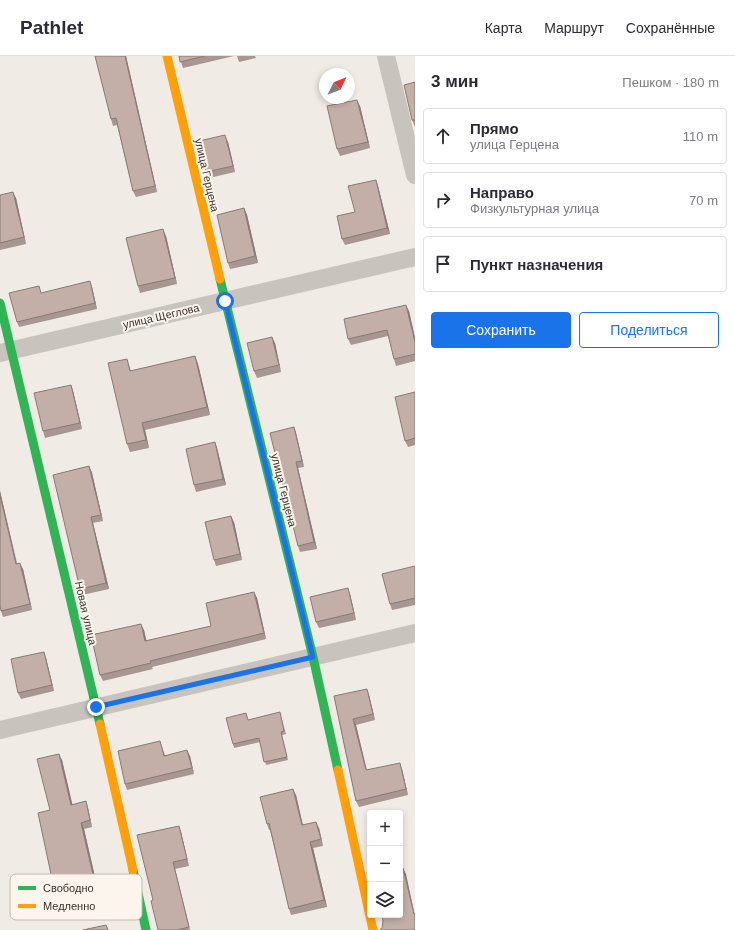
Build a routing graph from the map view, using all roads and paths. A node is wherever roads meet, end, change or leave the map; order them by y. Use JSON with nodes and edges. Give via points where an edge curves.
{"nodes":[{"id":1,"x":167,"y":56,"type":"edge"},
{"id":2,"x":386,"y":56,"type":"edge"},
{"id":3,"x":415,"y":175,"type":"edge"},
{"id":4,"x":415,"y":257,"type":"edge"},
{"id":5,"x":225,"y":301,"type":"junction"},
{"id":6,"x":0,"y":303,"type":"edge"},
{"id":7,"x":6,"y":352,"type":"edge"},
{"id":8,"x":415,"y":633,"type":"edge"},
{"id":9,"x":313,"y":657,"type":"junction"},
{"id":10,"x":96,"y":707,"type":"junction"},
{"id":11,"x":0,"y":730,"type":"edge"},
{"id":12,"x":133,"y":874,"type":"edge"},
{"id":13,"x":142,"y":912,"type":"edge"},
{"id":14,"x":146,"y":930,"type":"edge"},
{"id":15,"x":373,"y":930,"type":"edge"}],
"edges":[{"from":1,"to":5,"type":"street","name":"улица Герцена"},
{"from":2,"to":3,"type":"street"},
{"from":4,"to":5,"type":"street","name":"улица Щеглова"},
{"from":5,"to":7,"type":"street","name":"улица Щеглова"},
{"from":5,"to":9,"type":"street","name":"улица Герцена"},
{"from":6,"to":7,"type":"street","name":"Новая улица"},
{"from":7,"to":10,"type":"street","name":"Новая улица"},
{"from":8,"to":9,"type":"street"},
{"from":9,"to":10,"type":"street"},
{"from":9,"to":15,"type":"street","name":"улица Герцена"},
{"from":10,"to":11,"type":"street"},
{"from":10,"to":12,"type":"street","name":"Новая улица"},
{"from":13,"to":14,"type":"street","name":"Новая улица"}]}
